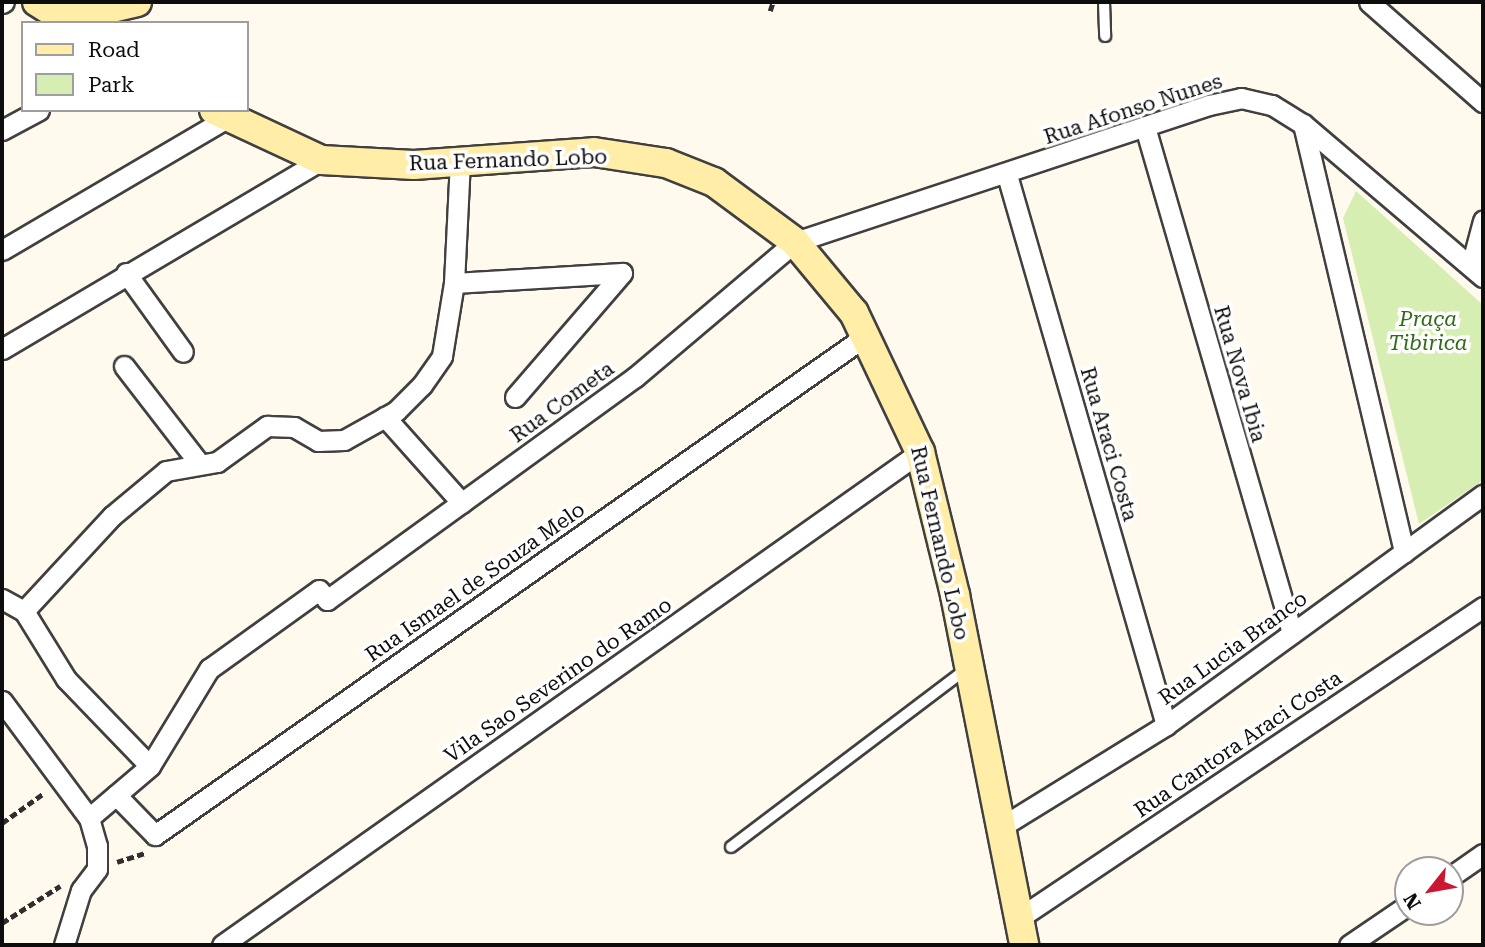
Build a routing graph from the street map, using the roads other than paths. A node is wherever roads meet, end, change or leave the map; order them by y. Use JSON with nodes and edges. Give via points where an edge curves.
{"nodes":[{"id":1,"x":37,"y":2,"type":"edge"},
{"id":2,"x":137,"y":2,"type":"edge"},
{"id":3,"x":1104,"y":2,"type":"edge"},
{"id":4,"x":1369,"y":2,"type":"edge"},
{"id":5,"x":67,"y":21,"type":"edge"},
{"id":6,"x":1105,"y":36,"type":"dead end"},
{"id":7,"x":1483,"y":102,"type":"edge"},
{"id":8,"x":35,"y":112,"type":"edge"},
{"id":9,"x":220,"y":114,"type":"edge"},
{"id":10,"x":1303,"y":124,"type":"junction"},
{"id":11,"x":1145,"y":127,"type":"junction"},
{"id":12,"x":2,"y":130,"type":"edge"},
{"id":13,"x":321,"y":160,"type":"junction"},
{"id":14,"x":460,"y":162,"type":"junction"},
{"id":15,"x":1007,"y":175,"type":"junction"},
{"id":16,"x":1483,"y":220,"type":"edge"},
{"id":17,"x":795,"y":242,"type":"junction"},
{"id":18,"x":2,"y":250,"type":"edge"},
{"id":19,"x":1477,"y":271,"type":"edge"},
{"id":20,"x":126,"y":273,"type":"junction"},
{"id":21,"x":454,"y":283,"type":"junction"},
{"id":22,"x":867,"y":335,"type":"junction"},
{"id":23,"x":2,"y":349,"type":"edge"},
{"id":24,"x":183,"y":352,"type":"dead end"},
{"id":25,"x":124,"y":366,"type":"dead end"},
{"id":26,"x":515,"y":397,"type":"dead end"},
{"id":27,"x":385,"y":417,"type":"junction"},
{"id":28,"x":920,"y":452,"type":"junction"},
{"id":29,"x":199,"y":463,"type":"junction"},
{"id":30,"x":1483,"y":495,"type":"edge"},
{"id":31,"x":462,"y":503,"type":"junction"},
{"id":32,"x":1404,"y":552,"type":"junction"},
{"id":33,"x":2,"y":599,"type":"edge"},
{"id":34,"x":1483,"y":607,"type":"edge"},
{"id":35,"x":24,"y":611,"type":"junction"},
{"id":36,"x":1292,"y":634,"type":"junction"},
{"id":37,"x":968,"y":668,"type":"junction"},
{"id":38,"x":2,"y":701,"type":"edge"},
{"id":39,"x":1166,"y":725,"type":"junction"},
{"id":40,"x":150,"y":766,"type":"junction"},
{"id":41,"x":116,"y":795,"type":"junction"},
{"id":42,"x":89,"y":818,"type":"junction"},
{"id":43,"x":1001,"y":827,"type":"junction"},
{"id":44,"x":731,"y":847,"type":"dead end"},
{"id":45,"x":1483,"y":854,"type":"edge"},
{"id":46,"x":1464,"y":867,"type":"edge"},
{"id":47,"x":1394,"y":914,"type":"edge"},
{"id":48,"x":1021,"y":932,"type":"edge"},
{"id":49,"x":64,"y":945,"type":"edge"},
{"id":50,"x":222,"y":945,"type":"edge"},
{"id":51,"x":1349,"y":945,"type":"edge"}],
"edges":[{"from":1,"to":5,"type":"main road"},
{"from":2,"to":5,"type":"main road"},
{"from":3,"to":6,"type":"lane"},
{"from":4,"to":7,"type":"street"},
{"from":8,"to":12,"type":"street"},
{"from":9,"to":13,"type":"main road","name":"Rua Fernando Lobo"},
{"from":9,"to":18,"type":"street"},
{"from":10,"to":11,"type":"street","name":"Rua Afonso Nunes","via":[[1272,105],[1241,98]]},
{"from":10,"to":19,"type":"street","name":"Rua Afonso Nunes"},
{"from":10,"to":32,"type":"street"},
{"from":11,"to":15,"type":"street","name":"Rua Afonso Nunes"},
{"from":11,"to":36,"type":"street","name":"Rua Nova Ibia"},
{"from":13,"to":14,"type":"main road","name":"Rua Fernando Lobo"},
{"from":13,"to":20,"type":"street"},
{"from":14,"to":17,"type":"main road","name":"Rua Fernando Lobo","via":[[594,152],[666,163],[714,182]]},
{"from":14,"to":21,"type":"street"},
{"from":15,"to":17,"type":"street","name":"Rua Afonso Nunes"},
{"from":15,"to":39,"type":"street","name":"Rua Araci Costa"},
{"from":16,"to":19,"type":"street"},
{"from":17,"to":22,"type":"main road","name":"Rua Fernando Lobo"},
{"from":17,"to":31,"type":"street","name":"Rua Cometa","via":[[635,377]]},
{"from":20,"to":23,"type":"street"},
{"from":20,"to":24,"type":"street"},
{"from":21,"to":26,"type":"street","via":[[622,273]]},
{"from":21,"to":27,"type":"street","via":[[442,356],[422,385]]},
{"from":22,"to":28,"type":"main road","name":"Rua Fernando Lobo"},
{"from":22,"to":41,"type":"street","name":"Rua Ismael de Souza Melo","via":[[155,835]]},
{"from":25,"to":29,"type":"street"},
{"from":27,"to":29,"type":"street","via":[[330,443],[294,426],[267,426],[217,463]]},
{"from":27,"to":31,"type":"street"},
{"from":28,"to":37,"type":"main road","name":"Rua Fernando Lobo"},
{"from":28,"to":50,"type":"street","name":"Vila Sao Severino do Ramo"},
{"from":29,"to":35,"type":"street","via":[[166,471]]},
{"from":30,"to":32,"type":"street","name":"Rua Lucia Branco"},
{"from":31,"to":40,"type":"street","name":"Rua Cometa","via":[[347,587],[327,600],[318,590],[209,669]]},
{"from":32,"to":36,"type":"street","name":"Rua Lucia Branco"},
{"from":33,"to":35,"type":"street"},
{"from":34,"to":48,"type":"street","name":"Rua Cantora Araci Costa"},
{"from":35,"to":40,"type":"street","via":[[66,679]]},
{"from":36,"to":39,"type":"street","name":"Rua Lucia Branco"},
{"from":37,"to":43,"type":"main road","name":"Rua Fernando Lobo"},
{"from":37,"to":44,"type":"lane"},
{"from":38,"to":42,"type":"street","via":[[58,783]]},
{"from":39,"to":43,"type":"street","name":"Rua Lucia Branco"},
{"from":40,"to":41,"type":"street"},
{"from":41,"to":42,"type":"street"},
{"from":42,"to":49,"type":"street","via":[[97,869],[81,890]]},
{"from":43,"to":48,"type":"main road","name":"Rua Fernando Lobo"},
{"from":45,"to":46,"type":"street"},
{"from":47,"to":51,"type":"street"}]}
